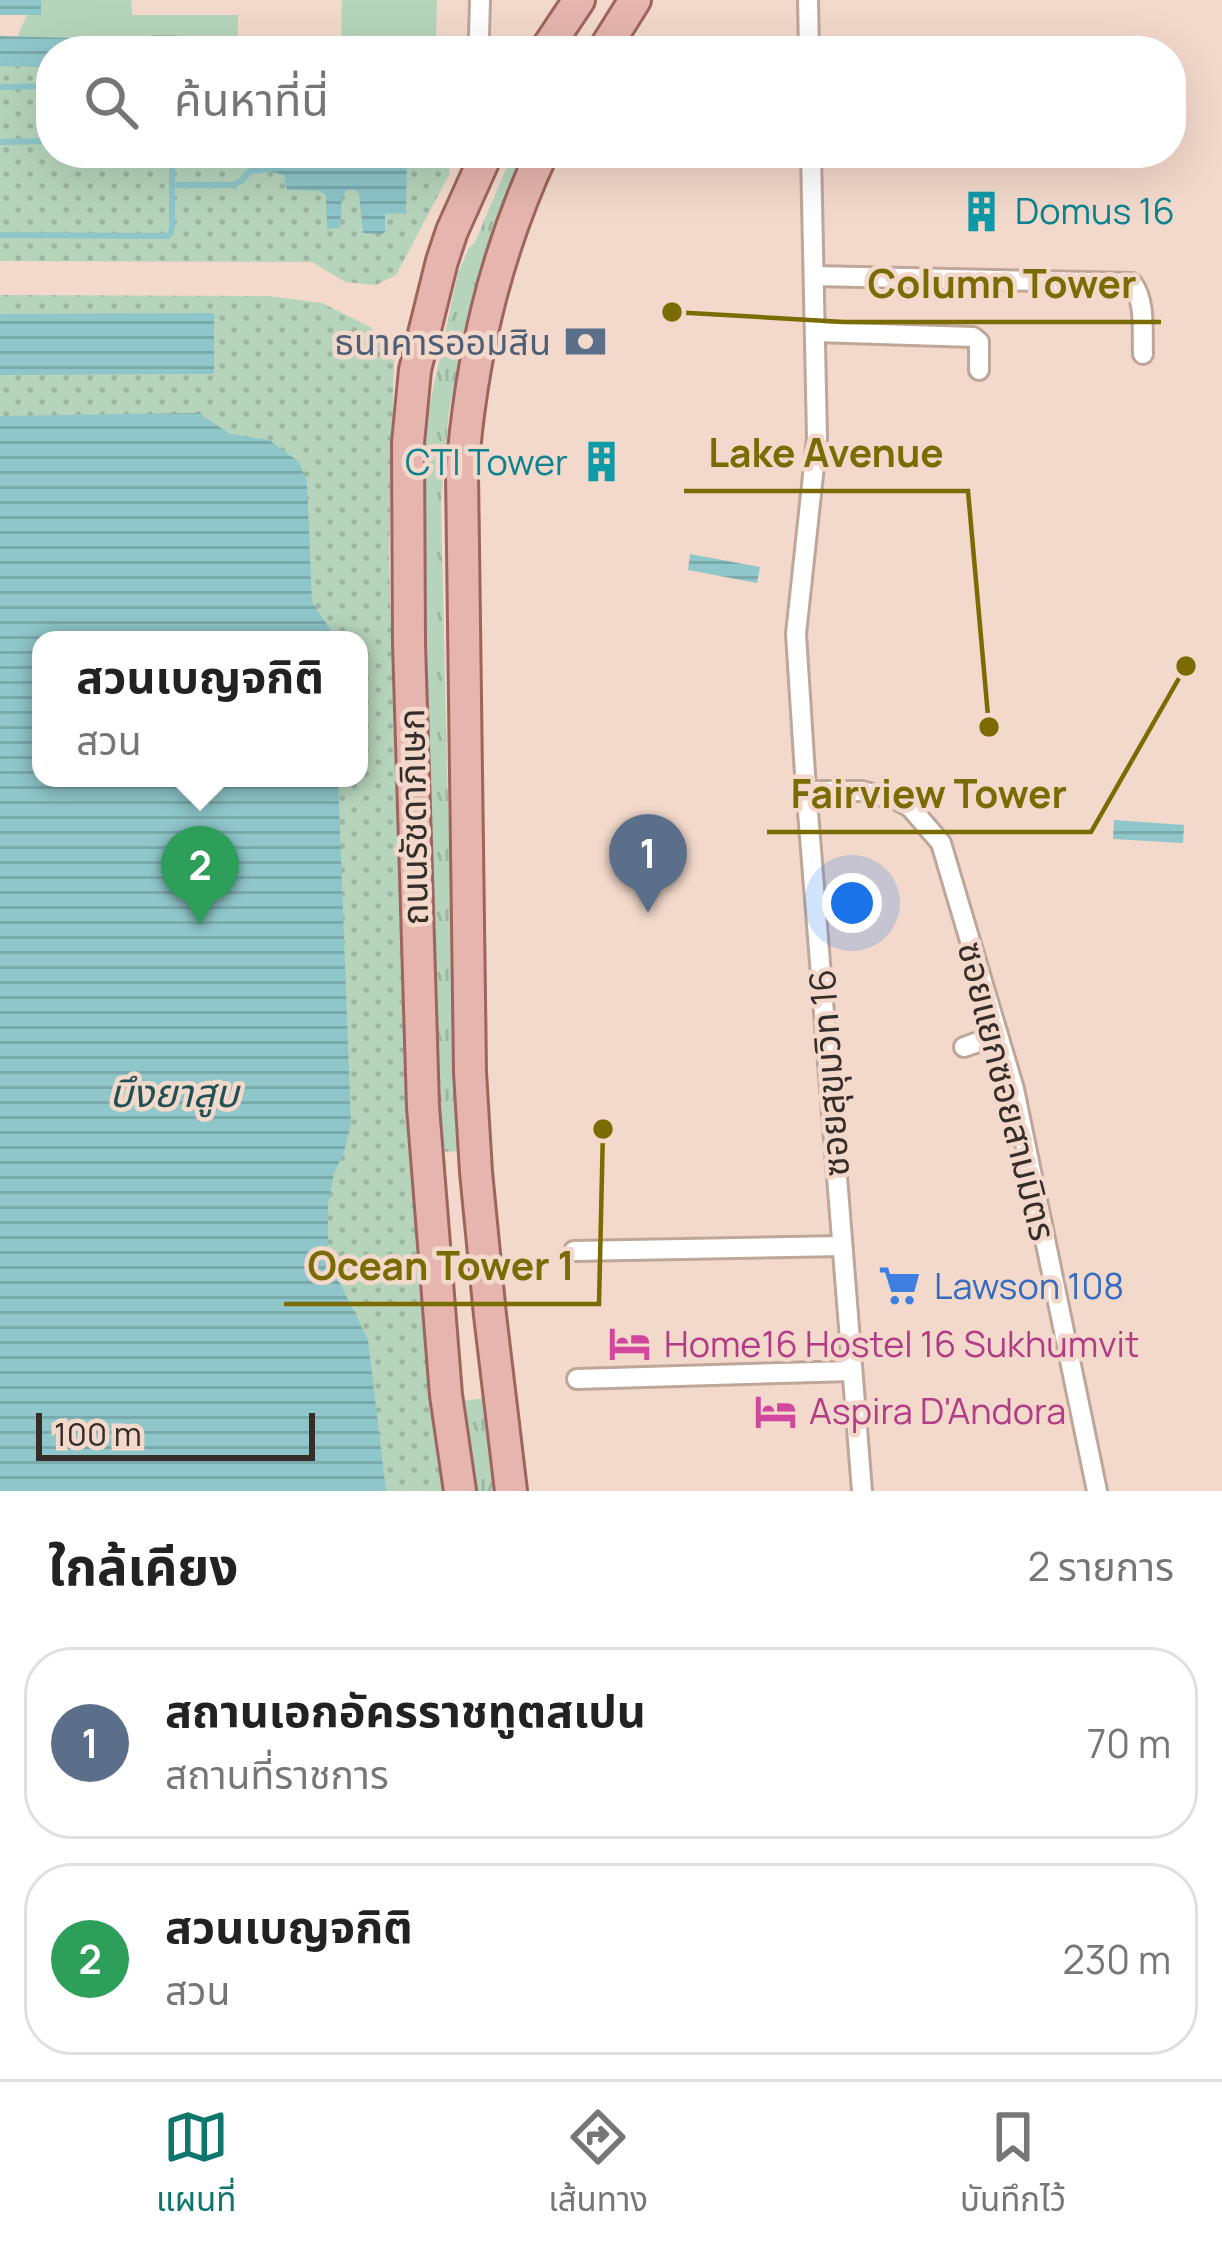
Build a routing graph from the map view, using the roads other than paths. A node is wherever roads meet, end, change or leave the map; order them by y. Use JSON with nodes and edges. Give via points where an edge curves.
{"nodes":[{"id":1,"x":480,"y":0,"type":"edge"},
{"id":2,"x":579,"y":0,"type":"edge"},
{"id":3,"x":635,"y":0,"type":"edge"},
{"id":4,"x":808,"y":0,"type":"edge"},
{"id":5,"x":479,"y":35,"type":"dead end"},
{"id":6,"x":555,"y":36,"type":"edge"},
{"id":7,"x":612,"y":36,"type":"edge"},
{"id":8,"x":809,"y":36,"type":"edge"},
{"id":9,"x":481,"y":168,"type":"edge"},
{"id":10,"x":535,"y":168,"type":"edge"},
{"id":11,"x":811,"y":168,"type":"edge"},
{"id":12,"x":814,"y":276,"type":"junction"},
{"id":13,"x":816,"y":332,"type":"junction"},
{"id":14,"x":1143,"y":354,"type":"dead end"},
{"id":15,"x":979,"y":370,"type":"dead end"},
{"id":16,"x":807,"y":790,"type":"junction"},
{"id":17,"x":998,"y":1035,"type":"junction"},
{"id":18,"x":964,"y":1048,"type":"dead end"},
{"id":19,"x":842,"y":1246,"type":"junction"},
{"id":20,"x":574,"y":1251,"type":"dead end"},
{"id":21,"x":852,"y":1371,"type":"junction"},
{"id":22,"x":577,"y":1379,"type":"dead end"},
{"id":23,"x":460,"y":1491,"type":"edge"},
{"id":24,"x":512,"y":1491,"type":"edge"},
{"id":25,"x":862,"y":1491,"type":"edge"},
{"id":26,"x":1097,"y":1491,"type":"edge"}],
"edges":[{"from":1,"to":5,"type":"street"},
{"from":2,"to":6,"type":"main road"},
{"from":3,"to":7,"type":"main road"},
{"from":4,"to":8,"type":"street"},
{"from":9,"to":23,"type":"main road","name":"ถนนรัชดาภิเษก","via":[[442,261],[408,443],[423,1107]]},
{"from":10,"to":24,"type":"main road","name":"ถนนรัชดาภิเษก","via":[[485,314],[461,473],[470,1072]]},
{"from":11,"to":12,"type":"street","name":"ซอยสุขุมวิท 16"},
{"from":12,"to":13,"type":"street","name":"ซอยสุขุมวิท 16"},
{"from":12,"to":14,"type":"street","via":[[1132,283]]},
{"from":13,"to":15,"type":"street","via":[[973,337]]},
{"from":13,"to":16,"type":"street","name":"ซอยสุขุมวิท 16","via":[[817,438],[796,634]]},
{"from":16,"to":17,"type":"street","name":"ซอยแยกซอยสามมิตร","via":[[897,800],[941,842]]},
{"from":16,"to":19,"type":"street","name":"ซอยสุขุมวิท 16"},
{"from":17,"to":18,"type":"street"},
{"from":17,"to":26,"type":"street","name":"ซอยแยกซอยสามมิตร"},
{"from":19,"to":20,"type":"street"},
{"from":19,"to":21,"type":"street","name":"ซอยสุขุมวิท 16"},
{"from":21,"to":22,"type":"street"},
{"from":21,"to":25,"type":"street","name":"ซอยสุขุมวิท 16"}]}
